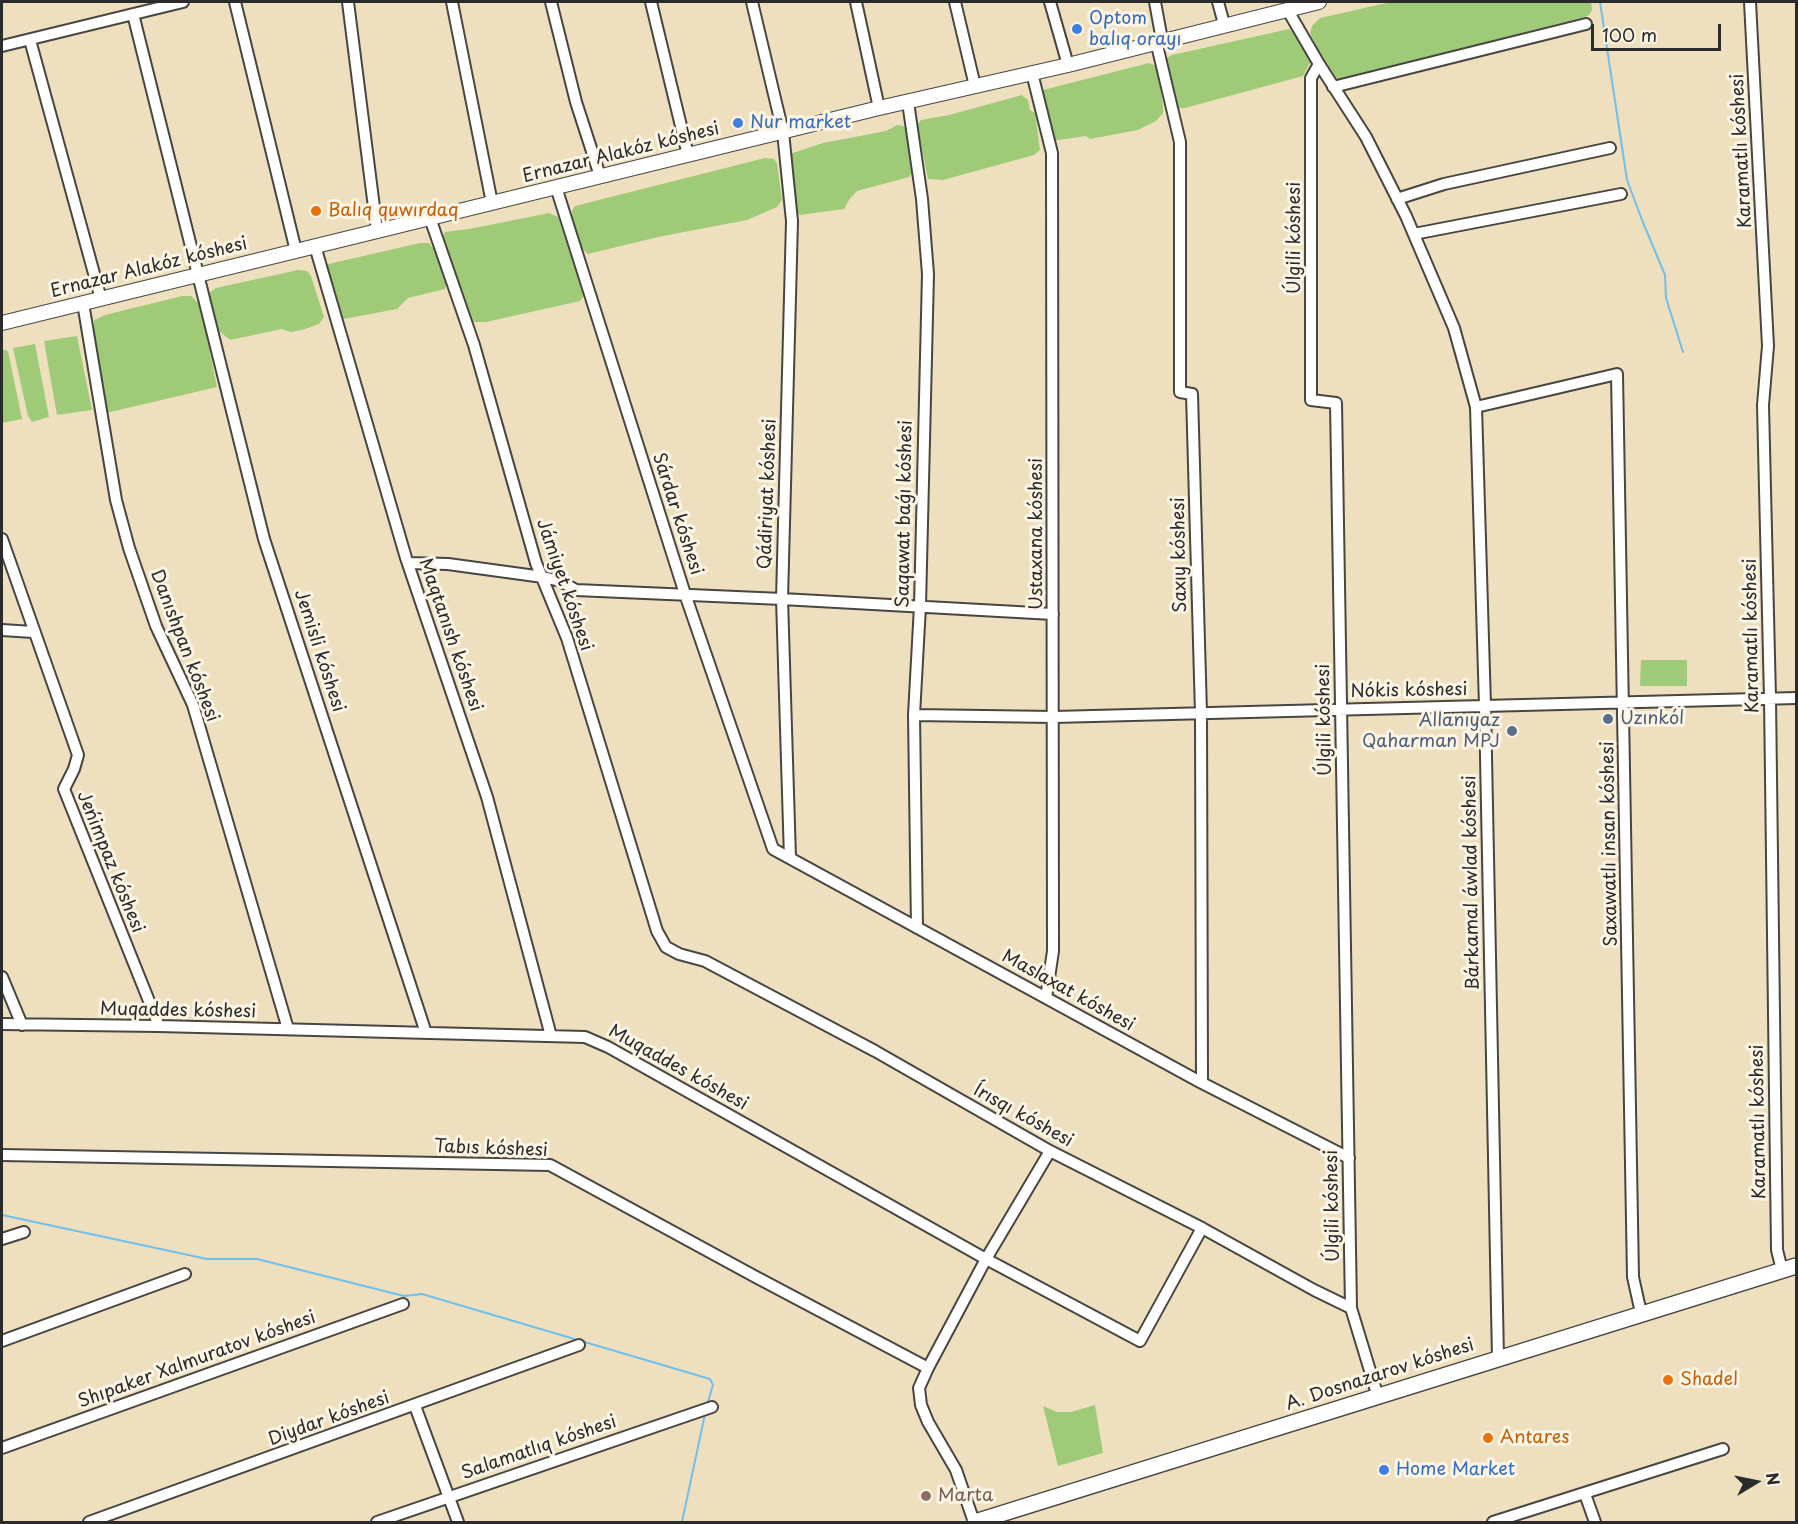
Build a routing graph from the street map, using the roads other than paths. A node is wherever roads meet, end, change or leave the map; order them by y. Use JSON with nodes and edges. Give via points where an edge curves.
{"nodes":[{"id":1,"x":183,"y":2,"type":"edge"},
{"id":2,"x":235,"y":2,"type":"edge"},
{"id":3,"x":348,"y":2,"type":"edge"},
{"id":4,"x":452,"y":2,"type":"edge"},
{"id":5,"x":551,"y":2,"type":"edge"},
{"id":6,"x":651,"y":2,"type":"edge"},
{"id":7,"x":752,"y":2,"type":"edge"},
{"id":8,"x":856,"y":2,"type":"edge"},
{"id":9,"x":955,"y":2,"type":"edge"},
{"id":10,"x":1050,"y":2,"type":"edge"},
{"id":11,"x":1155,"y":2,"type":"edge"},
{"id":12,"x":1218,"y":2,"type":"edge"},
{"id":13,"x":1318,"y":2,"type":"edge"},
{"id":14,"x":1750,"y":2,"type":"edge"},
{"id":15,"x":1287,"y":9,"type":"junction"},
{"id":16,"x":133,"y":14,"type":"junction"},
{"id":17,"x":1224,"y":24,"type":"junction"},
{"id":18,"x":1586,"y":24,"type":"dead end"},
{"id":19,"x":30,"y":40,"type":"junction"},
{"id":20,"x":1159,"y":40,"type":"junction"},
{"id":21,"x":2,"y":46,"type":"edge"},
{"id":22,"x":1318,"y":64,"type":"junction"},
{"id":23,"x":1068,"y":65,"type":"junction"},
{"id":24,"x":1032,"y":73,"type":"junction"},
{"id":25,"x":975,"y":86,"type":"junction"},
{"id":26,"x":1333,"y":87,"type":"junction"},
{"id":27,"x":908,"y":102,"type":"junction"},
{"id":28,"x":879,"y":108,"type":"junction"},
{"id":29,"x":783,"y":132,"type":"junction"},
{"id":30,"x":1610,"y":148,"type":"dead end"},
{"id":31,"x":688,"y":155,"type":"junction"},
{"id":32,"x":600,"y":177,"type":"junction"},
{"id":33,"x":556,"y":187,"type":"junction"},
{"id":34,"x":1621,"y":195,"type":"dead end"},
{"id":35,"x":1397,"y":199,"type":"junction"},
{"id":36,"x":492,"y":203,"type":"junction"},
{"id":37,"x":430,"y":218,"type":"junction"},
{"id":38,"x":377,"y":231,"type":"junction"},
{"id":39,"x":1414,"y":234,"type":"junction"},
{"id":40,"x":315,"y":246,"type":"junction"},
{"id":41,"x":296,"y":250,"type":"junction"},
{"id":42,"x":199,"y":274,"type":"junction"},
{"id":43,"x":101,"y":298,"type":"junction"},
{"id":44,"x":83,"y":303,"type":"junction"},
{"id":45,"x":2,"y":323,"type":"edge"},
{"id":46,"x":1476,"y":407,"type":"junction"},
{"id":47,"x":2,"y":539,"type":"edge"},
{"id":48,"x":408,"y":563,"type":"junction"},
{"id":49,"x":543,"y":578,"type":"junction"},
{"id":50,"x":685,"y":594,"type":"junction"},
{"id":51,"x":782,"y":599,"type":"junction"},
{"id":52,"x":920,"y":606,"type":"junction"},
{"id":53,"x":1053,"y":614,"type":"junction"},
{"id":54,"x":2,"y":630,"type":"edge"},
{"id":55,"x":33,"y":632,"type":"junction"},
{"id":56,"x":1770,"y":698,"type":"junction"},
{"id":57,"x":1797,"y":698,"type":"edge"},
{"id":58,"x":1624,"y":703,"type":"junction"},
{"id":59,"x":1485,"y":706,"type":"junction"},
{"id":60,"x":1341,"y":710,"type":"junction"},
{"id":61,"x":1201,"y":713,"type":"junction"},
{"id":62,"x":914,"y":715,"type":"junction"},
{"id":63,"x":1054,"y":717,"type":"junction"},
{"id":64,"x":773,"y":849,"type":"joint"},
{"id":65,"x":790,"y":858,"type":"junction"},
{"id":66,"x":918,"y":928,"type":"junction"},
{"id":67,"x":679,"y":954,"type":"joint"},
{"id":68,"x":2,"y":977,"type":"edge"},
{"id":69,"x":1046,"y":998,"type":"junction"},
{"id":70,"x":2,"y":1024,"type":"edge"},
{"id":71,"x":22,"y":1025,"type":"junction"},
{"id":72,"x":159,"y":1026,"type":"junction"},
{"id":73,"x":288,"y":1029,"type":"junction"},
{"id":74,"x":426,"y":1033,"type":"junction"},
{"id":75,"x":551,"y":1036,"type":"junction"},
{"id":76,"x":1202,"y":1083,"type":"junction"},
{"id":77,"x":1050,"y":1151,"type":"junction"},
{"id":78,"x":2,"y":1155,"type":"edge"},
{"id":79,"x":1349,"y":1158,"type":"junction"},
{"id":80,"x":1202,"y":1228,"type":"junction"},
{"id":81,"x":24,"y":1232,"type":"dead end"},
{"id":82,"x":2,"y":1239,"type":"edge"},
{"id":83,"x":986,"y":1259,"type":"junction"},
{"id":84,"x":1789,"y":1268,"type":"edge"},
{"id":85,"x":185,"y":1274,"type":"dead end"},
{"id":86,"x":403,"y":1304,"type":"dead end"},
{"id":87,"x":1351,"y":1308,"type":"junction"},
{"id":88,"x":1641,"y":1313,"type":"junction"},
{"id":89,"x":2,"y":1341,"type":"edge"},
{"id":90,"x":579,"y":1346,"type":"dead end"},
{"id":91,"x":1498,"y":1358,"type":"junction"},
{"id":92,"x":928,"y":1368,"type":"junction"},
{"id":93,"x":1378,"y":1396,"type":"junction"},
{"id":94,"x":415,"y":1406,"type":"junction"},
{"id":95,"x":712,"y":1407,"type":"dead end"},
{"id":96,"x":2,"y":1448,"type":"edge"},
{"id":97,"x":1723,"y":1449,"type":"dead end"},
{"id":98,"x":1585,"y":1494,"type":"junction"},
{"id":99,"x":449,"y":1497,"type":"junction"},
{"id":100,"x":89,"y":1522,"type":"edge"},
{"id":101,"x":378,"y":1522,"type":"edge"},
{"id":102,"x":458,"y":1522,"type":"edge"},
{"id":103,"x":975,"y":1522,"type":"edge"},
{"id":104,"x":1493,"y":1522,"type":"edge"},
{"id":105,"x":1595,"y":1522,"type":"edge"}],
"edges":[{"from":1,"to":16,"type":"street"},
{"from":2,"to":41,"type":"street"},
{"from":3,"to":38,"type":"street"},
{"from":4,"to":36,"type":"street"},
{"from":5,"to":32,"type":"street"},
{"from":6,"to":31,"type":"street"},
{"from":7,"to":29,"type":"street","name":"Qádiriyat kóshesi"},
{"from":8,"to":28,"type":"street"},
{"from":9,"to":25,"type":"street"},
{"from":10,"to":23,"type":"street"},
{"from":11,"to":20,"type":"street","name":"Saxıy kóshesi"},
{"from":12,"to":17,"type":"street"},
{"from":13,"to":15,"type":"main road","name":"Ernazar Alakóz kóshesi"},
{"from":14,"to":56,"type":"street","name":"Karamatlı kóshesi","via":[[1768,346],[1763,405]]},
{"from":15,"to":17,"type":"main road","name":"Ernazar Alakóz kóshesi"},
{"from":15,"to":22,"type":"street","name":"Bárkamal áwlad kóshesi"},
{"from":16,"to":19,"type":"street"},
{"from":16,"to":42,"type":"street","name":"Jemisli kóshesi"},
{"from":17,"to":20,"type":"main road","name":"Ernazar Alakóz kóshesi"},
{"from":18,"to":26,"type":"street"},
{"from":19,"to":21,"type":"street"},
{"from":19,"to":43,"type":"street"},
{"from":20,"to":23,"type":"main road","name":"Ernazar Alakóz kóshesi"},
{"from":20,"to":61,"type":"street","name":"Saxıy kóshesi","via":[[1180,142],[1180,392],[1192,394]]},
{"from":22,"to":26,"type":"street","name":"Bárkamal áwlad kóshesi"},
{"from":22,"to":60,"type":"street","name":"Úlgili kóshesi","via":[[1311,78],[1311,400],[1336,403]]},
{"from":23,"to":24,"type":"main road","name":"Ernazar Alakóz kóshesi"},
{"from":24,"to":25,"type":"main road","name":"Ernazar Alakóz kóshesi"},
{"from":24,"to":53,"type":"street","name":"Ustaxana kóshesi","via":[[1052,153]]},
{"from":25,"to":27,"type":"main road","name":"Ernazar Alakóz kóshesi"},
{"from":26,"to":35,"type":"street","name":"Bárkamal áwlad kóshesi","via":[[1366,137]]},
{"from":27,"to":28,"type":"main road","name":"Ernazar Alakóz kóshesi"},
{"from":27,"to":52,"type":"street","name":"Saqawat baǵı kóshesi","via":[[928,274]]},
{"from":28,"to":29,"type":"main road","name":"Ernazar Alakóz kóshesi"},
{"from":29,"to":31,"type":"main road","name":"Ernazar Alakóz kóshesi"},
{"from":29,"to":51,"type":"street","name":"Qádiriyat kóshesi","via":[[792,221]]},
{"from":30,"to":35,"type":"street","via":[[1444,184]]},
{"from":31,"to":32,"type":"main road","name":"Ernazar Alakóz kóshesi"},
{"from":32,"to":33,"type":"main road","name":"Ernazar Alakóz kóshesi"},
{"from":33,"to":36,"type":"main road","name":"Ernazar Alakóz kóshesi"},
{"from":33,"to":50,"type":"street","name":"Sárdar kóshesi"},
{"from":34,"to":39,"type":"street"},
{"from":35,"to":39,"type":"street","name":"Bárkamal áwlad kóshesi"},
{"from":36,"to":37,"type":"main road","name":"Ernazar Alakóz kóshesi"},
{"from":37,"to":38,"type":"main road","name":"Ernazar Alakóz kóshesi"},
{"from":37,"to":49,"type":"street","name":"Jámiyet kóshesi","via":[[474,345]]},
{"from":38,"to":40,"type":"main road","name":"Ernazar Alakóz kóshesi"},
{"from":39,"to":46,"type":"street","name":"Bárkamal áwlad kóshesi","via":[[1454,328]]},
{"from":40,"to":41,"type":"main road","name":"Ernazar Alakóz kóshesi"},
{"from":40,"to":48,"type":"street","name":"Maqtanısh kóshesi"},
{"from":41,"to":42,"type":"main road","name":"Ernazar Alakóz kóshesi"},
{"from":42,"to":43,"type":"main road","name":"Ernazar Alakóz kóshesi"},
{"from":42,"to":74,"type":"street","name":"Jemisli kóshesi","via":[[264,539]]},
{"from":43,"to":44,"type":"main road","name":"Ernazar Alakóz kóshesi"},
{"from":44,"to":45,"type":"main road","name":"Ernazar Alakóz kóshesi"},
{"from":44,"to":73,"type":"street","name":"Danıshpan kóshesi","via":[[116,500],[129,548],[156,626],[193,705]]},
{"from":46,"to":58,"type":"street","name":"Saxawatlı insan kóshesi","via":[[1617,374]]},
{"from":46,"to":59,"type":"street","name":"Bárkamal áwlad kóshesi"},
{"from":47,"to":55,"type":"street","name":"Jeńimpaz kóshesi"},
{"from":48,"to":49,"type":"street","via":[[448,564]]},
{"from":48,"to":75,"type":"street","name":"Maqtanısh kóshesi","via":[[487,797]]},
{"from":49,"to":50,"type":"street","via":[[576,590]]},
{"from":49,"to":67,"type":"street","name":"Jámiyet kóshesi","via":[[567,638],[657,931],[666,946]]},
{"from":50,"to":51,"type":"street"},
{"from":50,"to":64,"type":"street","name":"Sárdar kóshesi"},
{"from":51,"to":52,"type":"street"},
{"from":51,"to":65,"type":"street","name":"Qádiriyat kóshesi"},
{"from":52,"to":53,"type":"street"},
{"from":52,"to":62,"type":"street","name":"Saqawat baǵı kóshesi"},
{"from":53,"to":63,"type":"street","name":"Ustaxana kóshesi"},
{"from":54,"to":55,"type":"street"},
{"from":55,"to":72,"type":"street","name":"Jeńimpaz kóshesi","via":[[78,755],[64,789]]},
{"from":56,"to":57,"type":"street","name":"Nókis kóshesi"},
{"from":56,"to":58,"type":"street","name":"Nókis kóshesi"},
{"from":56,"to":84,"type":"street","name":"Karamatlı kóshesi","via":[[1777,1250]]},
{"from":58,"to":59,"type":"street","name":"Nókis kóshesi"},
{"from":58,"to":88,"type":"street","name":"Saxawatlı insan kóshesi","via":[[1633,1277]]},
{"from":59,"to":60,"type":"street","name":"Nókis kóshesi"},
{"from":59,"to":91,"type":"street","name":"Bárkamal áwlad kóshesi"},
{"from":60,"to":61,"type":"street","name":"Nókis kóshesi"},
{"from":60,"to":79,"type":"street","name":"Úlgili kóshesi"},
{"from":61,"to":63,"type":"street","name":"Nókis kóshesi"},
{"from":61,"to":76,"type":"street","name":"Saxıy kóshesi"},
{"from":62,"to":63,"type":"street","name":"Nókis kóshesi"},
{"from":62,"to":66,"type":"street","name":"Saqawat baǵı kóshesi"},
{"from":63,"to":69,"type":"street","name":"Ustaxana kóshesi","via":[[1053,951]]},
{"from":64,"to":65,"type":"street","name":"Maslaxat kóshesi"},
{"from":65,"to":66,"type":"street","name":"Maslaxat kóshesi"},
{"from":66,"to":69,"type":"street","name":"Maslaxat kóshesi"},
{"from":67,"to":77,"type":"street","name":"Írısqı kóshesi","via":[[705,961],[875,1051]]},
{"from":68,"to":71,"type":"street"},
{"from":69,"to":76,"type":"street","name":"Maslaxat kóshesi"},
{"from":70,"to":71,"type":"street","name":"Muqaddes kóshesi"},
{"from":71,"to":72,"type":"street","name":"Muqaddes kóshesi"},
{"from":72,"to":73,"type":"street","name":"Muqaddes kóshesi"},
{"from":73,"to":74,"type":"street","name":"Muqaddes kóshesi"},
{"from":74,"to":75,"type":"street","name":"Muqaddes kóshesi"},
{"from":75,"to":83,"type":"street","name":"Muqaddes kóshesi","via":[[585,1037],[608,1047]]},
{"from":76,"to":79,"type":"street","name":"Maslaxat kóshesi"},
{"from":77,"to":80,"type":"street","name":"Írısqı kóshesi"},
{"from":77,"to":83,"type":"street"},
{"from":78,"to":92,"type":"street","name":"Tabıs kóshesi","via":[[550,1165]]},
{"from":79,"to":87,"type":"street","name":"Úlgili kóshesi"},
{"from":80,"to":83,"type":"street","name":"Muqaddes kóshesi","via":[[1140,1341]]},
{"from":80,"to":87,"type":"street","name":"Írısqı kóshesi"},
{"from":81,"to":82,"type":"street"},
{"from":83,"to":92,"type":"street"},
{"from":84,"to":88,"type":"main road","name":"A. Dosnazarov kóshesi"},
{"from":85,"to":89,"type":"street"},
{"from":86,"to":96,"type":"street","name":"Shıpaker Xalmuratov kóshesi"},
{"from":87,"to":93,"type":"street","name":"Úlgili kóshesi"},
{"from":88,"to":91,"type":"main road","name":"A. Dosnazarov kóshesi"},
{"from":90,"to":94,"type":"street","name":"Diydar kóshesi"},
{"from":91,"to":93,"type":"main road","name":"A. Dosnazarov kóshesi"},
{"from":92,"to":103,"type":"street","via":[[919,1388],[921,1405],[957,1470]]},
{"from":93,"to":103,"type":"main road","name":"A. Dosnazarov kóshesi"},
{"from":94,"to":99,"type":"street"},
{"from":94,"to":100,"type":"street","name":"Diydar kóshesi"},
{"from":95,"to":99,"type":"street","name":"Salamatlıq kóshesi"},
{"from":97,"to":98,"type":"street"},
{"from":98,"to":104,"type":"street"},
{"from":98,"to":105,"type":"street"},
{"from":99,"to":101,"type":"street","name":"Salamatlıq kóshesi"},
{"from":99,"to":102,"type":"street"}]}
